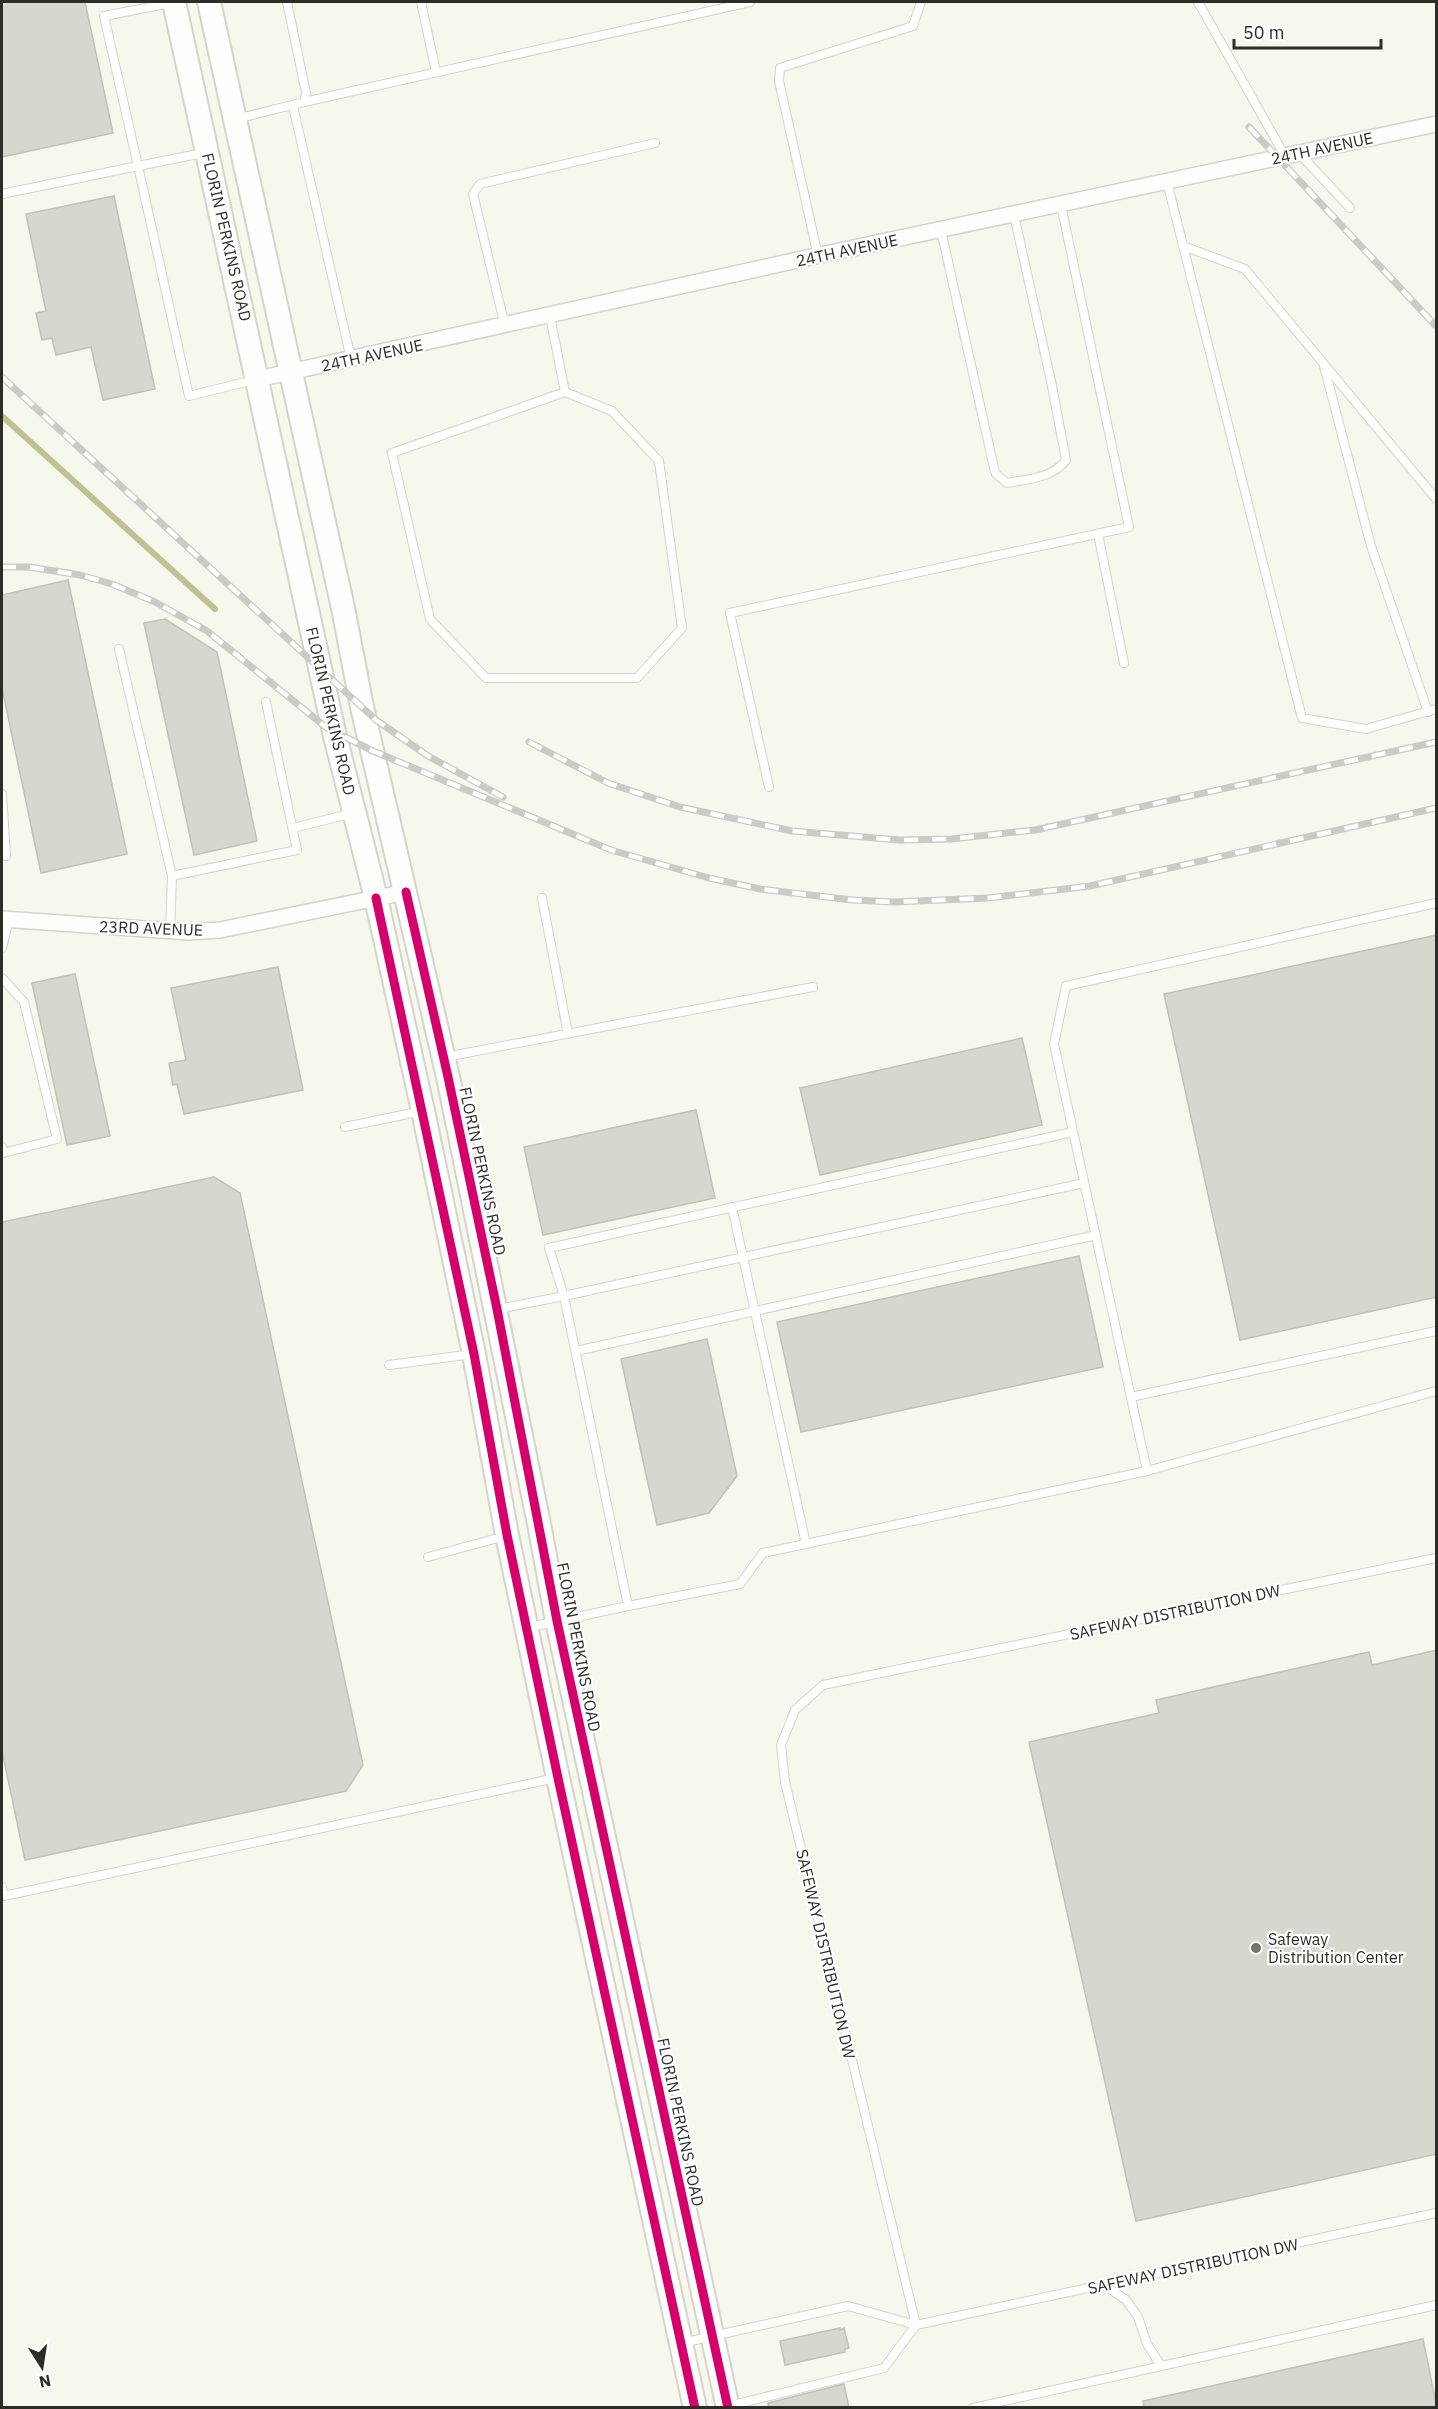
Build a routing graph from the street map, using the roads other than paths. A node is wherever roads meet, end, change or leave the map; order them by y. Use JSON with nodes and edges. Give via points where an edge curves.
{"nodes":[{"id":1,"x":174,"y":2,"type":"edge"},
{"id":2,"x":209,"y":2,"type":"edge"},
{"id":3,"x":286,"y":2,"type":"edge"},
{"id":4,"x":421,"y":2,"type":"edge"},
{"id":5,"x":750,"y":2,"type":"edge"},
{"id":6,"x":921,"y":2,"type":"edge"},
{"id":7,"x":1198,"y":2,"type":"edge"},
{"id":8,"x":436,"y":72,"type":"junction"},
{"id":9,"x":304,"y":102,"type":"junction"},
{"id":10,"x":293,"y":106,"type":"junction"},
{"id":11,"x":234,"y":119,"type":"junction"},
{"id":12,"x":1437,"y":123,"type":"edge"},
{"id":13,"x":655,"y":143,"type":"dead end"},
{"id":14,"x":208,"y":152,"type":"junction"},
{"id":15,"x":1292,"y":155,"type":"junction"},
{"id":16,"x":138,"y":166,"type":"junction"},
{"id":17,"x":1167,"y":182,"type":"junction"},
{"id":18,"x":2,"y":194,"type":"edge"},
{"id":19,"x":1061,"y":205,"type":"junction"},
{"id":20,"x":1350,"y":208,"type":"dead end"},
{"id":21,"x":1014,"y":215,"type":"junction"},
{"id":22,"x":941,"y":230,"type":"junction"},
{"id":23,"x":1183,"y":246,"type":"junction"},
{"id":24,"x":818,"y":256,"type":"junction"},
{"id":25,"x":550,"y":316,"type":"junction"},
{"id":26,"x":505,"y":326,"type":"junction"},
{"id":27,"x":351,"y":359,"type":"junction"},
{"id":28,"x":1324,"y":364,"type":"junction"},
{"id":29,"x":289,"y":372,"type":"junction"},
{"id":30,"x":258,"y":379,"type":"junction"},
{"id":31,"x":565,"y":392,"type":"junction"},
{"id":32,"x":1437,"y":499,"type":"edge"},
{"id":33,"x":1098,"y":534,"type":"junction"},
{"id":34,"x":119,"y":649,"type":"dead end"},
{"id":35,"x":1124,"y":663,"type":"dead end"},
{"id":36,"x":266,"y":702,"type":"dead end"},
{"id":37,"x":1437,"y":709,"type":"edge"},
{"id":38,"x":1428,"y":712,"type":"junction"},
{"id":39,"x":769,"y":787,"type":"dead end"},
{"id":40,"x":2,"y":794,"type":"edge"},
{"id":41,"x":355,"y":813,"type":"junction"},
{"id":42,"x":293,"y":828,"type":"junction"},
{"id":43,"x":6,"y":856,"type":"dead end"},
{"id":44,"x":172,"y":876,"type":"junction"},
{"id":45,"x":406,"y":892,"type":"junction"},
{"id":46,"x":376,"y":898,"type":"junction"},
{"id":47,"x":542,"y":898,"type":"dead end"},
{"id":48,"x":1437,"y":903,"type":"edge"},
{"id":49,"x":5,"y":919,"type":"edge"},
{"id":50,"x":170,"y":932,"type":"junction"},
{"id":51,"x":2,"y":948,"type":"edge"},
{"id":52,"x":2,"y":978,"type":"edge"},
{"id":53,"x":813,"y":987,"type":"dead end"},
{"id":54,"x":568,"y":1034,"type":"junction"},
{"id":55,"x":444,"y":1057,"type":"junction"},
{"id":56,"x":423,"y":1111,"type":"junction"},
{"id":57,"x":345,"y":1127,"type":"dead end"},
{"id":58,"x":1073,"y":1132,"type":"junction"},
{"id":59,"x":2,"y":1147,"type":"edge"},
{"id":60,"x":1084,"y":1183,"type":"junction"},
{"id":61,"x":732,"y":1207,"type":"junction"},
{"id":62,"x":1096,"y":1235,"type":"junction"},
{"id":63,"x":743,"y":1258,"type":"junction"},
{"id":64,"x":564,"y":1296,"type":"junction"},
{"id":65,"x":497,"y":1309,"type":"junction"},
{"id":66,"x":755,"y":1311,"type":"junction"},
{"id":67,"x":1437,"y":1331,"type":"edge"},
{"id":68,"x":576,"y":1351,"type":"junction"},
{"id":69,"x":474,"y":1354,"type":"junction"},
{"id":70,"x":389,"y":1365,"type":"dead end"},
{"id":71,"x":1437,"y":1391,"type":"edge"},
{"id":72,"x":1131,"y":1397,"type":"junction"},
{"id":73,"x":1148,"y":1471,"type":"junction"},
{"id":74,"x":507,"y":1535,"type":"junction"},
{"id":75,"x":806,"y":1544,"type":"junction"},
{"id":76,"x":428,"y":1557,"type":"dead end"},
{"id":77,"x":1437,"y":1558,"type":"edge"},
{"id":78,"x":628,"y":1606,"type":"junction"},
{"id":79,"x":557,"y":1622,"type":"junction"},
{"id":80,"x":528,"y":1627,"type":"junction"},
{"id":81,"x":558,"y":1778,"type":"junction"},
{"id":82,"x":2,"y":1887,"type":"edge"},
{"id":83,"x":1437,"y":2213,"type":"edge"},
{"id":84,"x":1104,"y":2285,"type":"junction"},
{"id":85,"x":1437,"y":2305,"type":"edge"},
{"id":86,"x":916,"y":2325,"type":"junction"},
{"id":87,"x":713,"y":2336,"type":"junction"},
{"id":88,"x":681,"y":2343,"type":"junction"},
{"id":89,"x":1161,"y":2366,"type":"junction"},
{"id":90,"x":726,"y":2407,"type":"edge"},
{"id":91,"x":695,"y":2408,"type":"edge"},
{"id":92,"x":973,"y":2408,"type":"edge"}],
"edges":[{"from":1,"to":14,"type":"main road","name":"FLORIN PERKINS ROAD"},
{"from":1,"to":16,"type":"lane","via":[[104,16]]},
{"from":2,"to":11,"type":"main road","name":"FLORIN PERKINS ROAD"},
{"from":3,"to":9,"type":"lane","via":[[306,93]]},
{"from":4,"to":8,"type":"lane"},
{"from":5,"to":8,"type":"lane"},
{"from":6,"to":24,"type":"lane","via":[[913,26],[780,69],[778,81]]},
{"from":7,"to":15,"type":"lane","via":[[1258,109]]},
{"from":8,"to":9,"type":"lane"},
{"from":9,"to":10,"type":"lane"},
{"from":10,"to":11,"type":"lane"},
{"from":10,"to":27,"type":"lane"},
{"from":11,"to":29,"type":"main road","name":"FLORIN PERKINS ROAD"},
{"from":12,"to":15,"type":"street","name":"24TH AVENUE"},
{"from":13,"to":26,"type":"lane","via":[[480,184],[473,194]]},
{"from":14,"to":16,"type":"lane"},
{"from":14,"to":30,"type":"main road","name":"FLORIN PERKINS ROAD"},
{"from":15,"to":17,"type":"street","name":"24TH AVENUE"},
{"from":15,"to":20,"type":"lane"},
{"from":16,"to":18,"type":"lane"},
{"from":16,"to":30,"type":"lane","via":[[189,396]]},
{"from":17,"to":19,"type":"street","name":"24TH AVENUE"},
{"from":17,"to":23,"type":"lane"},
{"from":19,"to":21,"type":"street","name":"24TH AVENUE"},
{"from":19,"to":33,"type":"lane","via":[[1129,527]]},
{"from":21,"to":22,"type":"street","name":"24TH AVENUE"},
{"from":21,"to":22,"type":"lane","via":[[1066,460],[1048,474],[1007,483],[994,468]]},
{"from":22,"to":24,"type":"street","name":"24TH AVENUE"},
{"from":23,"to":28,"type":"lane","via":[[1245,269]]},
{"from":23,"to":38,"type":"lane","via":[[1302,718],[1366,729]]},
{"from":24,"to":25,"type":"street","name":"24TH AVENUE"},
{"from":25,"to":26,"type":"street","name":"24TH AVENUE"},
{"from":25,"to":31,"type":"lane"},
{"from":26,"to":27,"type":"street","name":"24TH AVENUE"},
{"from":27,"to":29,"type":"street","name":"24TH AVENUE"},
{"from":28,"to":32,"type":"lane"},
{"from":28,"to":38,"type":"lane","via":[[1371,546]]},
{"from":29,"to":30,"type":"street","name":"24TH AVENUE"},
{"from":29,"to":45,"type":"main road","name":"FLORIN PERKINS ROAD"},
{"from":30,"to":41,"type":"main road","name":"FLORIN PERKINS ROAD","via":[[303,596]]},
{"from":31,"to":31,"type":"lane","via":[[612,411],[659,461],[682,628],[637,678],[486,678],[430,619],[392,453]]},
{"from":33,"to":35,"type":"lane"},
{"from":33,"to":39,"type":"lane","via":[[730,613]]},
{"from":34,"to":44,"type":"lane"},
{"from":36,"to":42,"type":"lane"},
{"from":37,"to":38,"type":"lane"},
{"from":40,"to":43,"type":"lane"},
{"from":41,"to":42,"type":"lane"},
{"from":41,"to":46,"type":"main road","name":"FLORIN PERKINS ROAD"},
{"from":42,"to":44,"type":"lane","via":[[297,850]]},
{"from":44,"to":50,"type":"lane"},
{"from":45,"to":46,"type":"street","name":"23RD AVENUE"},
{"from":45,"to":55,"type":"main road","name":"FLORIN PERKINS ROAD"},
{"from":46,"to":50,"type":"street","name":"23RD AVENUE","via":[[220,930]]},
{"from":46,"to":56,"type":"main road","name":"FLORIN PERKINS ROAD"},
{"from":47,"to":54,"type":"lane"},
{"from":48,"to":58,"type":"lane","via":[[1066,986],[1054,1044]]},
{"from":49,"to":50,"type":"street","name":"23RD AVENUE"},
{"from":49,"to":51,"type":"lane"},
{"from":52,"to":59,"type":"lane","via":[[24,1002],[57,1139],[3,1153]]},
{"from":53,"to":54,"type":"lane"},
{"from":54,"to":55,"type":"lane"},
{"from":55,"to":65,"type":"main road","name":"FLORIN PERKINS ROAD"},
{"from":56,"to":57,"type":"lane"},
{"from":56,"to":69,"type":"main road","name":"FLORIN PERKINS ROAD"},
{"from":58,"to":60,"type":"lane"},
{"from":58,"to":61,"type":"lane"},
{"from":60,"to":62,"type":"lane"},
{"from":60,"to":63,"type":"lane"},
{"from":61,"to":63,"type":"lane"},
{"from":61,"to":64,"type":"lane","via":[[549,1248]]},
{"from":62,"to":66,"type":"lane"},
{"from":62,"to":72,"type":"lane"},
{"from":63,"to":64,"type":"lane"},
{"from":63,"to":66,"type":"lane"},
{"from":64,"to":65,"type":"lane"},
{"from":64,"to":68,"type":"lane"},
{"from":65,"to":79,"type":"main road","name":"FLORIN PERKINS ROAD"},
{"from":66,"to":68,"type":"lane"},
{"from":66,"to":75,"type":"lane"},
{"from":67,"to":72,"type":"lane"},
{"from":68,"to":78,"type":"lane"},
{"from":69,"to":70,"type":"lane"},
{"from":69,"to":74,"type":"main road","name":"FLORIN PERKINS ROAD"},
{"from":71,"to":73,"type":"lane"},
{"from":72,"to":73,"type":"lane"},
{"from":73,"to":75,"type":"lane"},
{"from":74,"to":76,"type":"lane"},
{"from":74,"to":80,"type":"main road","name":"FLORIN PERKINS ROAD"},
{"from":75,"to":78,"type":"lane","via":[[763,1553],[740,1584]]},
{"from":77,"to":86,"type":"lane","name":"SAFEWAY DISTRIBUTION DW","via":[[823,1685],[795,1710],[781,1745],[785,1782]]},
{"from":78,"to":79,"type":"lane"},
{"from":79,"to":80,"type":"lane"},
{"from":79,"to":87,"type":"main road","name":"FLORIN PERKINS ROAD"},
{"from":80,"to":81,"type":"main road","name":"FLORIN PERKINS ROAD"},
{"from":81,"to":82,"type":"lane","via":[[4,1896]]},
{"from":81,"to":88,"type":"main road","name":"FLORIN PERKINS ROAD"},
{"from":83,"to":84,"type":"lane","name":"SAFEWAY DISTRIBUTION DW"},
{"from":84,"to":86,"type":"lane","name":"SAFEWAY DISTRIBUTION DW"},
{"from":84,"to":89,"type":"lane","via":[[1126,2300],[1138,2316],[1147,2344]]},
{"from":85,"to":89,"type":"lane"},
{"from":86,"to":87,"type":"lane","via":[[848,2306]]},
{"from":86,"to":90,"type":"lane","via":[[884,2368]]},
{"from":87,"to":88,"type":"lane"},
{"from":87,"to":90,"type":"main road","name":"FLORIN PERKINS ROAD"},
{"from":88,"to":91,"type":"main road","name":"FLORIN PERKINS ROAD"},
{"from":89,"to":92,"type":"lane"}]}
